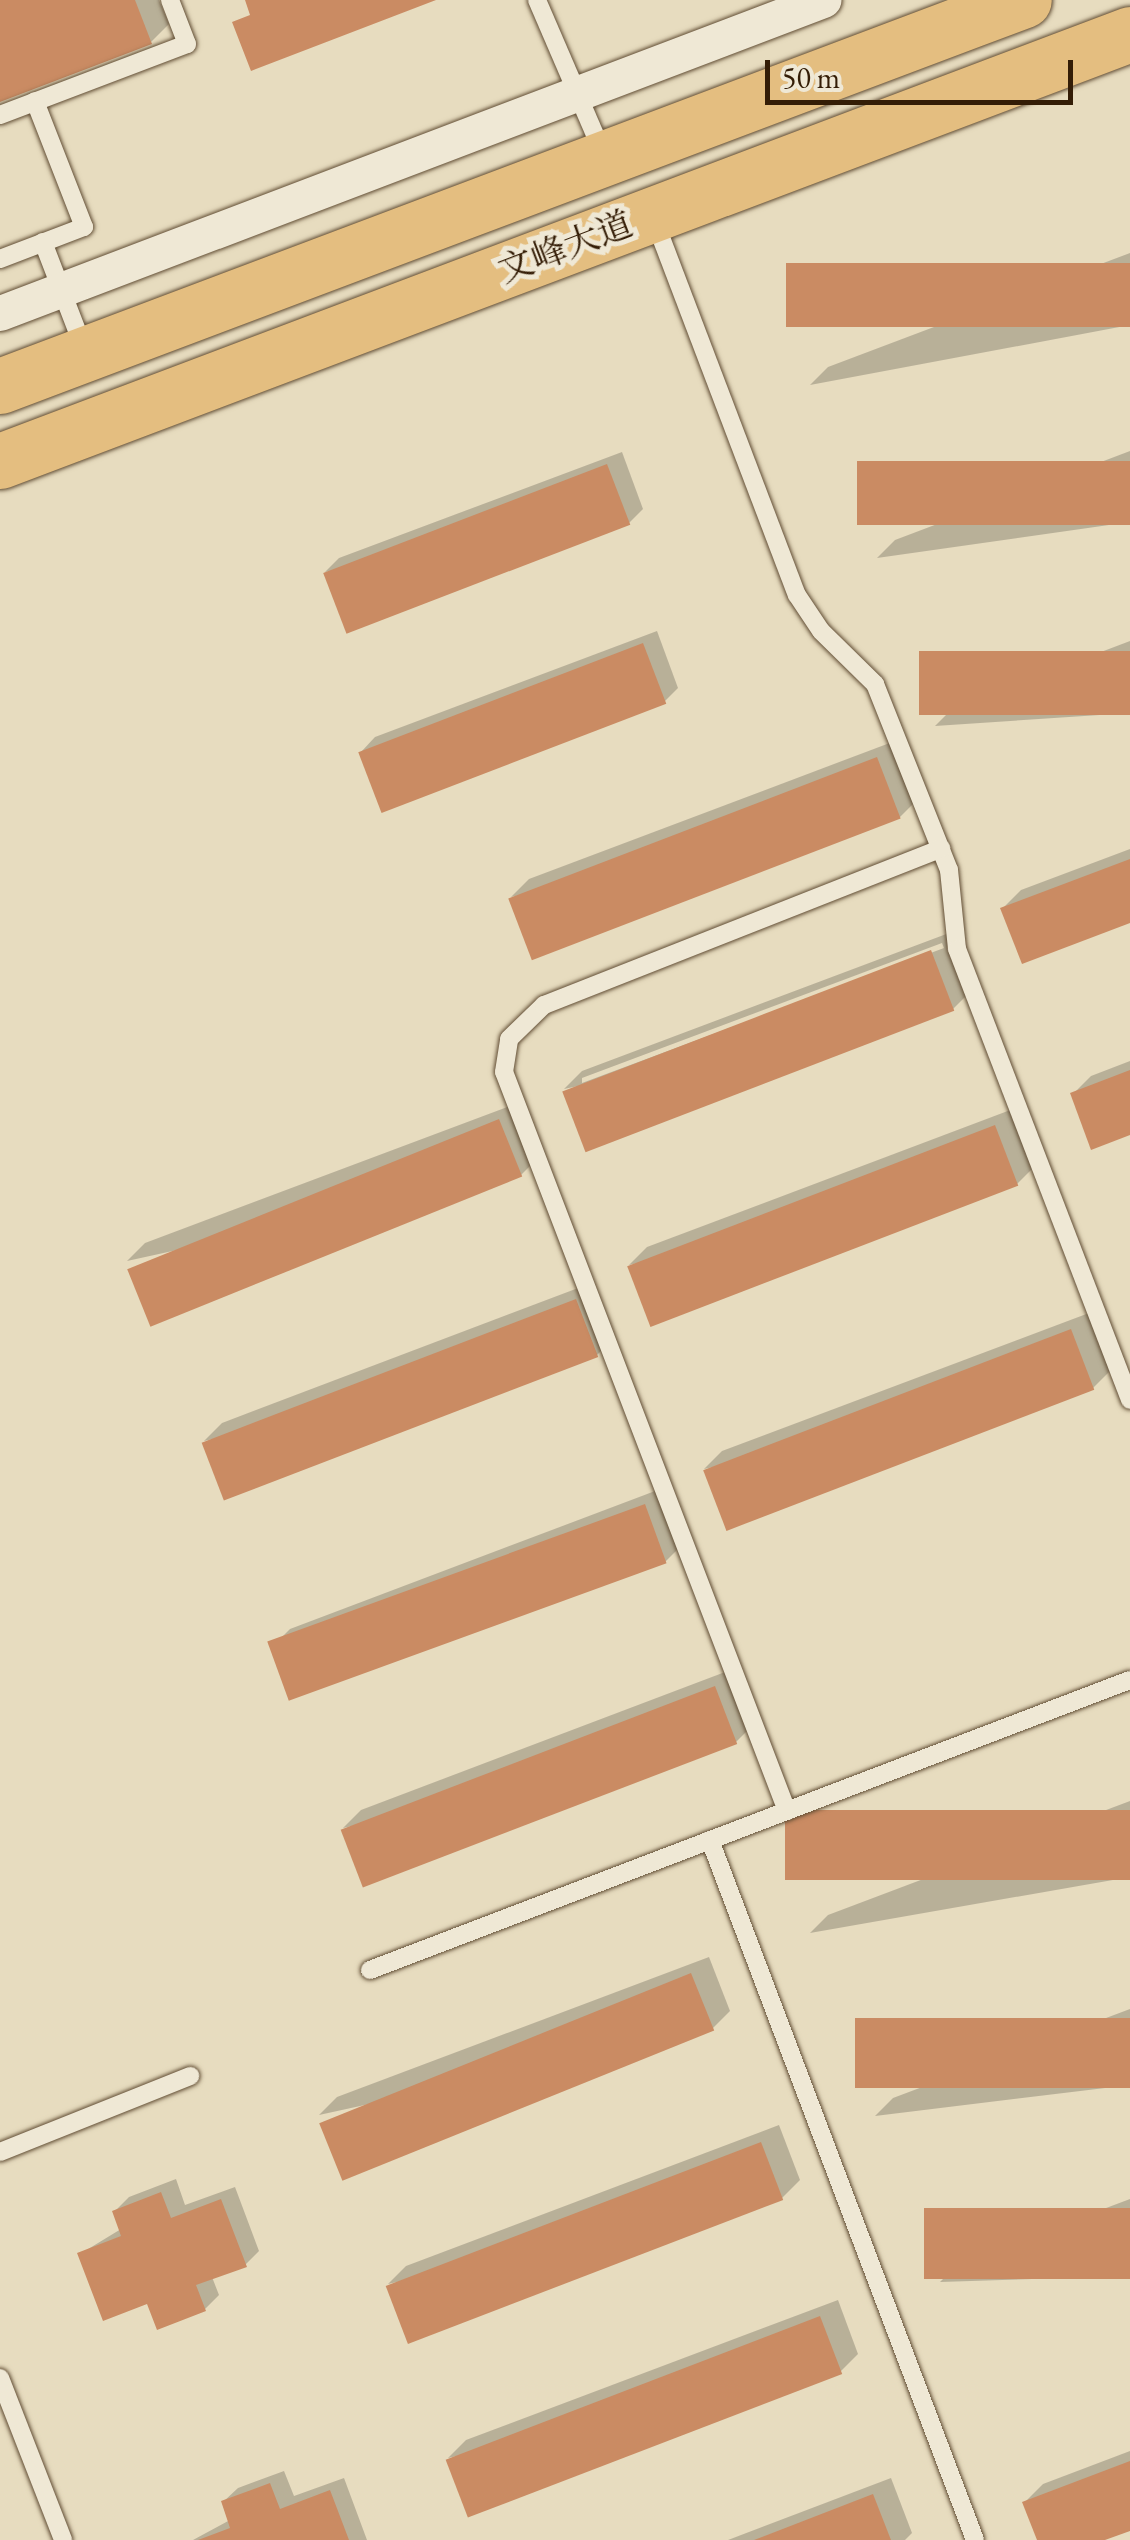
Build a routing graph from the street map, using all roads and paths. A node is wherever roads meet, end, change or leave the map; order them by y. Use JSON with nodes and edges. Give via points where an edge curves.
{"nodes":[{"id":1,"x":170,"y":0,"type":"edge"},
{"id":2,"x":537,"y":0,"type":"edge"},
{"id":3,"x":823,"y":0,"type":"edge"},
{"id":4,"x":1024,"y":0,"type":"edge"},
{"id":5,"x":1130,"y":34,"type":"edge"},
{"id":6,"x":577,"y":94,"type":"junction"},
{"id":7,"x":36,"y":101,"type":"junction"},
{"id":8,"x":0,"y":115,"type":"edge"},
{"id":9,"x":605,"y":158,"type":"junction"},
{"id":10,"x":652,"y":214,"type":"junction"},
{"id":11,"x":44,"y":242,"type":"junction"},
{"id":12,"x":0,"y":259,"type":"edge"},
{"id":13,"x":61,"y":290,"type":"junction"},
{"id":14,"x":0,"y":313,"type":"edge"},
{"id":15,"x":86,"y":354,"type":"junction"},
{"id":16,"x":0,"y":386,"type":"edge"},
{"id":17,"x":0,"y":461,"type":"edge"},
{"id":18,"x":941,"y":850,"type":"junction"},
{"id":19,"x":1130,"y":1400,"type":"edge"},
{"id":20,"x":1130,"y":1680,"type":"edge"},
{"id":21,"x":787,"y":1811,"type":"junction"},
{"id":22,"x":710,"y":1840,"type":"junction"},
{"id":23,"x":370,"y":1970,"type":"dead end"},
{"id":24,"x":190,"y":2076,"type":"dead end"},
{"id":25,"x":0,"y":2152,"type":"edge"},
{"id":26,"x":0,"y":2378,"type":"edge"},
{"id":27,"x":63,"y":2540,"type":"edge"},
{"id":28,"x":976,"y":2540,"type":"edge"}],
"edges":[{"from":1,"to":7,"type":"lane","via":[[187,44]]},
{"from":2,"to":6,"type":"lane"},
{"from":3,"to":6,"type":"street"},
{"from":4,"to":9,"type":"main road","name":"文峰大道"},
{"from":5,"to":10,"type":"main road","name":"文峰大道"},
{"from":6,"to":9,"type":"lane"},
{"from":6,"to":13,"type":"street"},
{"from":7,"to":8,"type":"lane"},
{"from":7,"to":11,"type":"lane","via":[[84,227]]},
{"from":9,"to":15,"type":"main road","name":"文峰大道"},
{"from":10,"to":17,"type":"main road","name":"文峰大道"},
{"from":10,"to":18,"type":"lane","via":[[798,596],[820,631],[875,684]]},
{"from":11,"to":12,"type":"lane"},
{"from":11,"to":13,"type":"lane"},
{"from":13,"to":14,"type":"street"},
{"from":13,"to":15,"type":"lane"},
{"from":15,"to":16,"type":"main road","name":"文峰大道"},
{"from":18,"to":19,"type":"lane","via":[[957,949]]},
{"from":18,"to":21,"type":"lane","via":[[544,1005],[509,1039],[504,1072]]},
{"from":20,"to":21,"type":"lane"},
{"from":21,"to":22,"type":"lane"},
{"from":22,"to":23,"type":"lane"},
{"from":22,"to":28,"type":"lane"},
{"from":24,"to":25,"type":"lane"},
{"from":26,"to":27,"type":"lane"}]}
